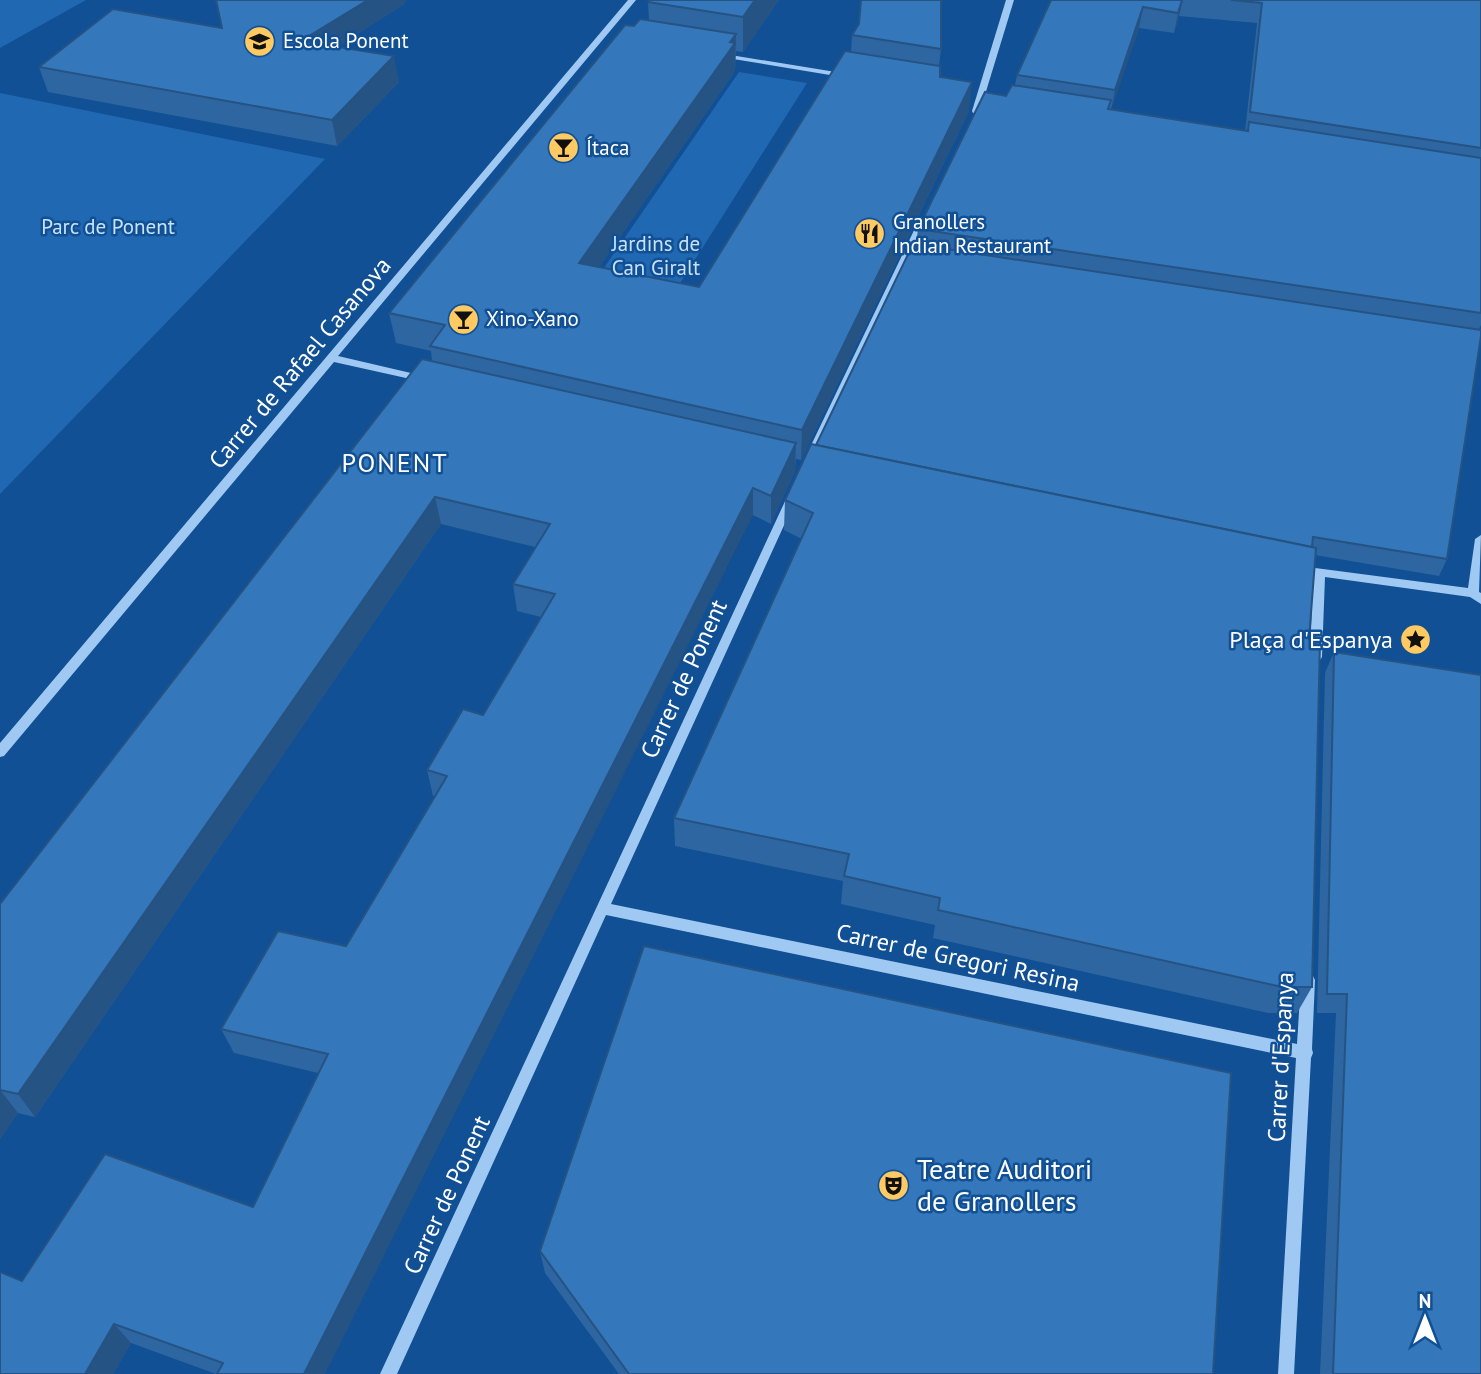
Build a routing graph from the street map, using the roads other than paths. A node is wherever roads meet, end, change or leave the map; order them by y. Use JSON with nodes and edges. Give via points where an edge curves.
{"nodes":[{"id":1,"x":632,"y":0,"type":"edge"},
{"id":2,"x":1010,"y":0,"type":"edge"},
{"id":3,"x":603,"y":35,"type":"junction"},
{"id":4,"x":617,"y":37,"type":"edge"},
{"id":5,"x":711,"y":53,"type":"edge"},
{"id":6,"x":860,"y":78,"type":"edge"},
{"id":7,"x":969,"y":96,"type":"edge"},
{"id":8,"x":989,"y":99,"type":"junction"},
{"id":9,"x":971,"y":122,"type":"edge"},
{"id":10,"x":931,"y":207,"type":"edge"},
{"id":11,"x":908,"y":255,"type":"junction"},
{"id":12,"x":922,"y":257,"type":"edge"},
{"id":13,"x":332,"y":358,"type":"junction"},
{"id":14,"x":430,"y":380,"type":"edge"},
{"id":15,"x":819,"y":470,"type":"edge"},
{"id":16,"x":799,"y":480,"type":"edge"},
{"id":17,"x":1481,"y":539,"type":"edge"},
{"id":18,"x":1292,"y":569,"type":"edge"},
{"id":19,"x":1319,"y":574,"type":"junction"},
{"id":20,"x":1477,"y":596,"type":"edge"},
{"id":21,"x":1316,"y":665,"type":"edge"},
{"id":22,"x":0,"y":752,"type":"edge"},
{"id":23,"x":601,"y":908,"type":"junction"},
{"id":24,"x":1308,"y":970,"type":"edge"},
{"id":25,"x":1306,"y":1053,"type":"junction"},
{"id":26,"x":388,"y":1374,"type":"edge"},
{"id":27,"x":1286,"y":1374,"type":"edge"}],
"edges":[{"from":1,"to":3,"type":"street","name":"Carrer de Rafael Casanova"},
{"from":2,"to":8,"type":"street"},
{"from":3,"to":4,"type":"street"},
{"from":3,"to":13,"type":"street","name":"Carrer de Rafael Casanova"},
{"from":5,"to":6,"type":"street"},
{"from":7,"to":8,"type":"street"},
{"from":8,"to":9,"type":"street"},
{"from":10,"to":11,"type":"street"},
{"from":11,"to":12,"type":"street"},
{"from":11,"to":15,"type":"street","via":[[805,467]]},
{"from":13,"to":14,"type":"street"},
{"from":13,"to":22,"type":"street","name":"Carrer de Rafael Casanova"},
{"from":16,"to":23,"type":"street","name":"Carrer de Ponent"},
{"from":17,"to":20,"type":"street"},
{"from":18,"to":19,"type":"street"},
{"from":19,"to":20,"type":"street"},
{"from":19,"to":21,"type":"street"},
{"from":23,"to":25,"type":"street","name":"Carrer de Gregori Resina"},
{"from":23,"to":26,"type":"street","name":"Carrer de Ponent"},
{"from":24,"to":25,"type":"street","name":"Carrer d'Espanya"},
{"from":25,"to":27,"type":"street","name":"Carrer d'Espanya"}]}
